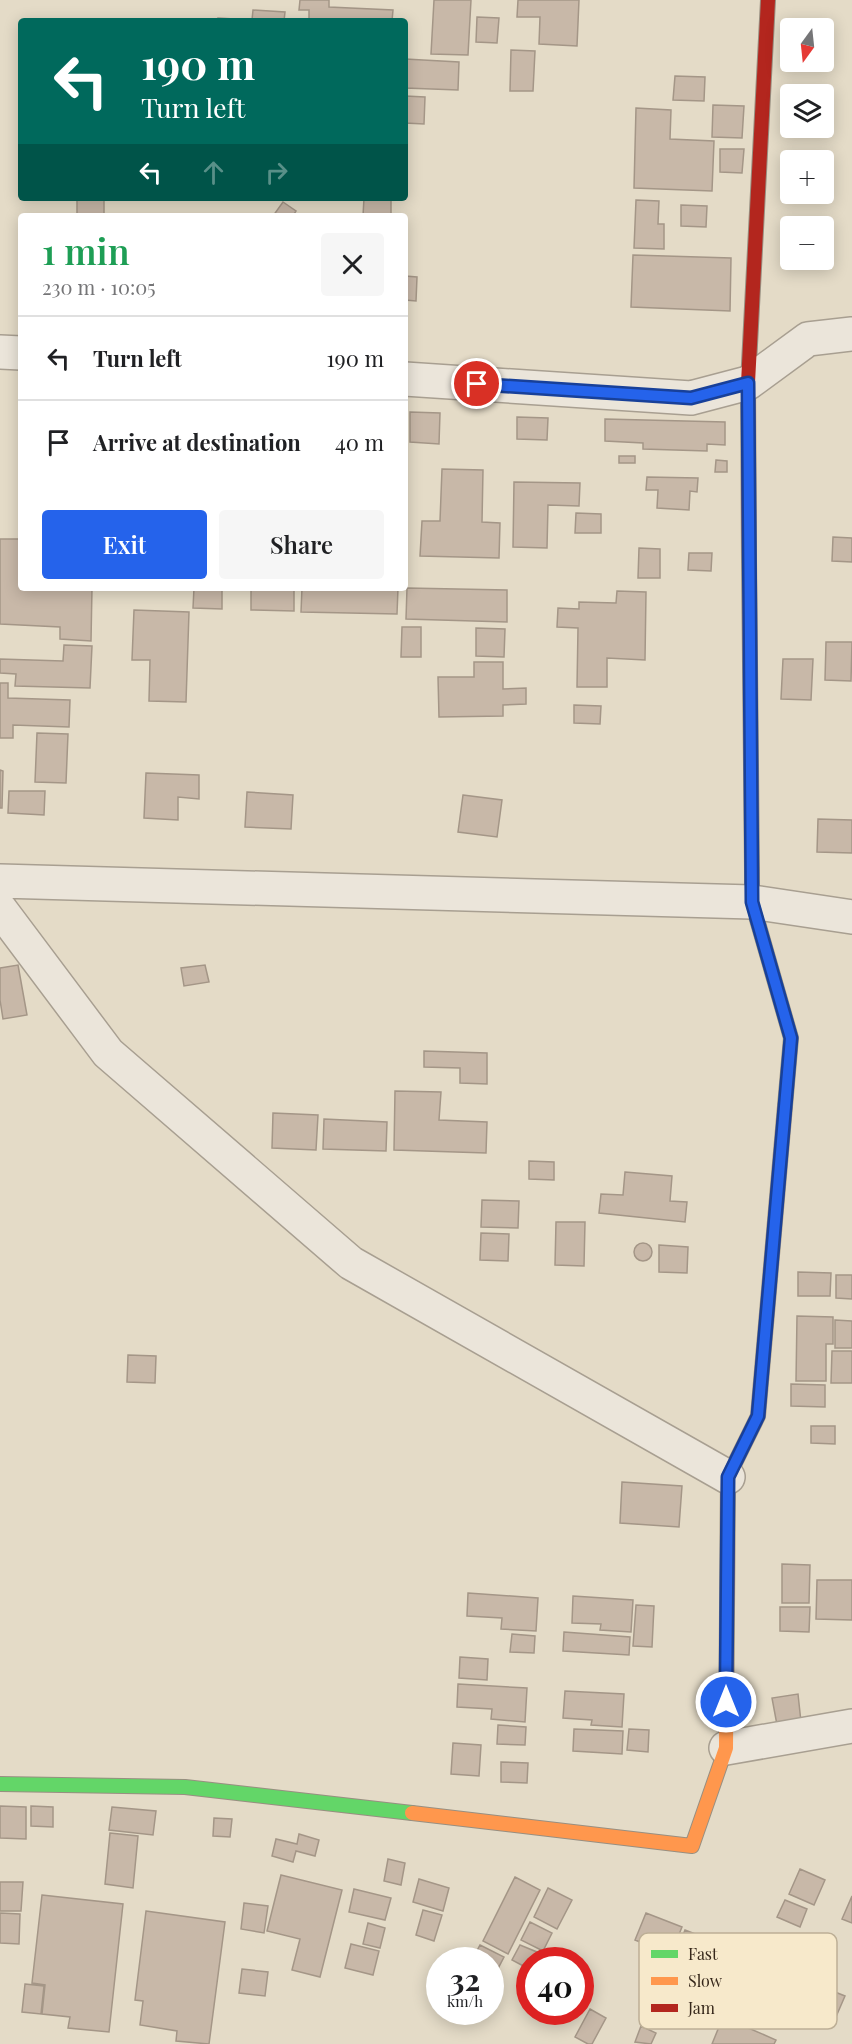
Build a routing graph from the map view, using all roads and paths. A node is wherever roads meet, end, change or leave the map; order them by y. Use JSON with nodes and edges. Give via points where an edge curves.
{"nodes":[{"id":1,"x":768,"y":0,"type":"edge"},
{"id":2,"x":852,"y":334,"type":"edge"},
{"id":3,"x":0,"y":352,"type":"edge"},
{"id":4,"x":18,"y":353,"type":"edge"},
{"id":5,"x":408,"y":379,"type":"edge"},
{"id":6,"x":748,"y":383,"type":"junction"},
{"id":7,"x":0,"y":881,"type":"edge"},
{"id":8,"x":752,"y":902,"type":"junction"},
{"id":9,"x":0,"y":909,"type":"edge"},
{"id":10,"x":852,"y":917,"type":"edge"},
{"id":11,"x":728,"y":1477,"type":"junction"},
{"id":12,"x":852,"y":1726,"type":"edge"},
{"id":13,"x":726,"y":1748,"type":"junction"},
{"id":14,"x":0,"y":1784,"type":"edge"}],
"edges":[{"from":1,"to":6,"type":"street"},
{"from":2,"to":6,"type":"street","via":[[808,339]]},
{"from":3,"to":4,"type":"street"},
{"from":5,"to":6,"type":"street","via":[[691,398]]},
{"from":6,"to":8,"type":"street"},
{"from":7,"to":8,"type":"street"},
{"from":8,"to":10,"type":"street"},
{"from":8,"to":11,"type":"street","via":[[791,1038],[758,1416]]},
{"from":9,"to":11,"type":"street","via":[[108,1053],[351,1263]]},
{"from":11,"to":13,"type":"street"},
{"from":12,"to":13,"type":"street"},
{"from":13,"to":14,"type":"street","via":[[692,1846],[185,1787]]}]}
